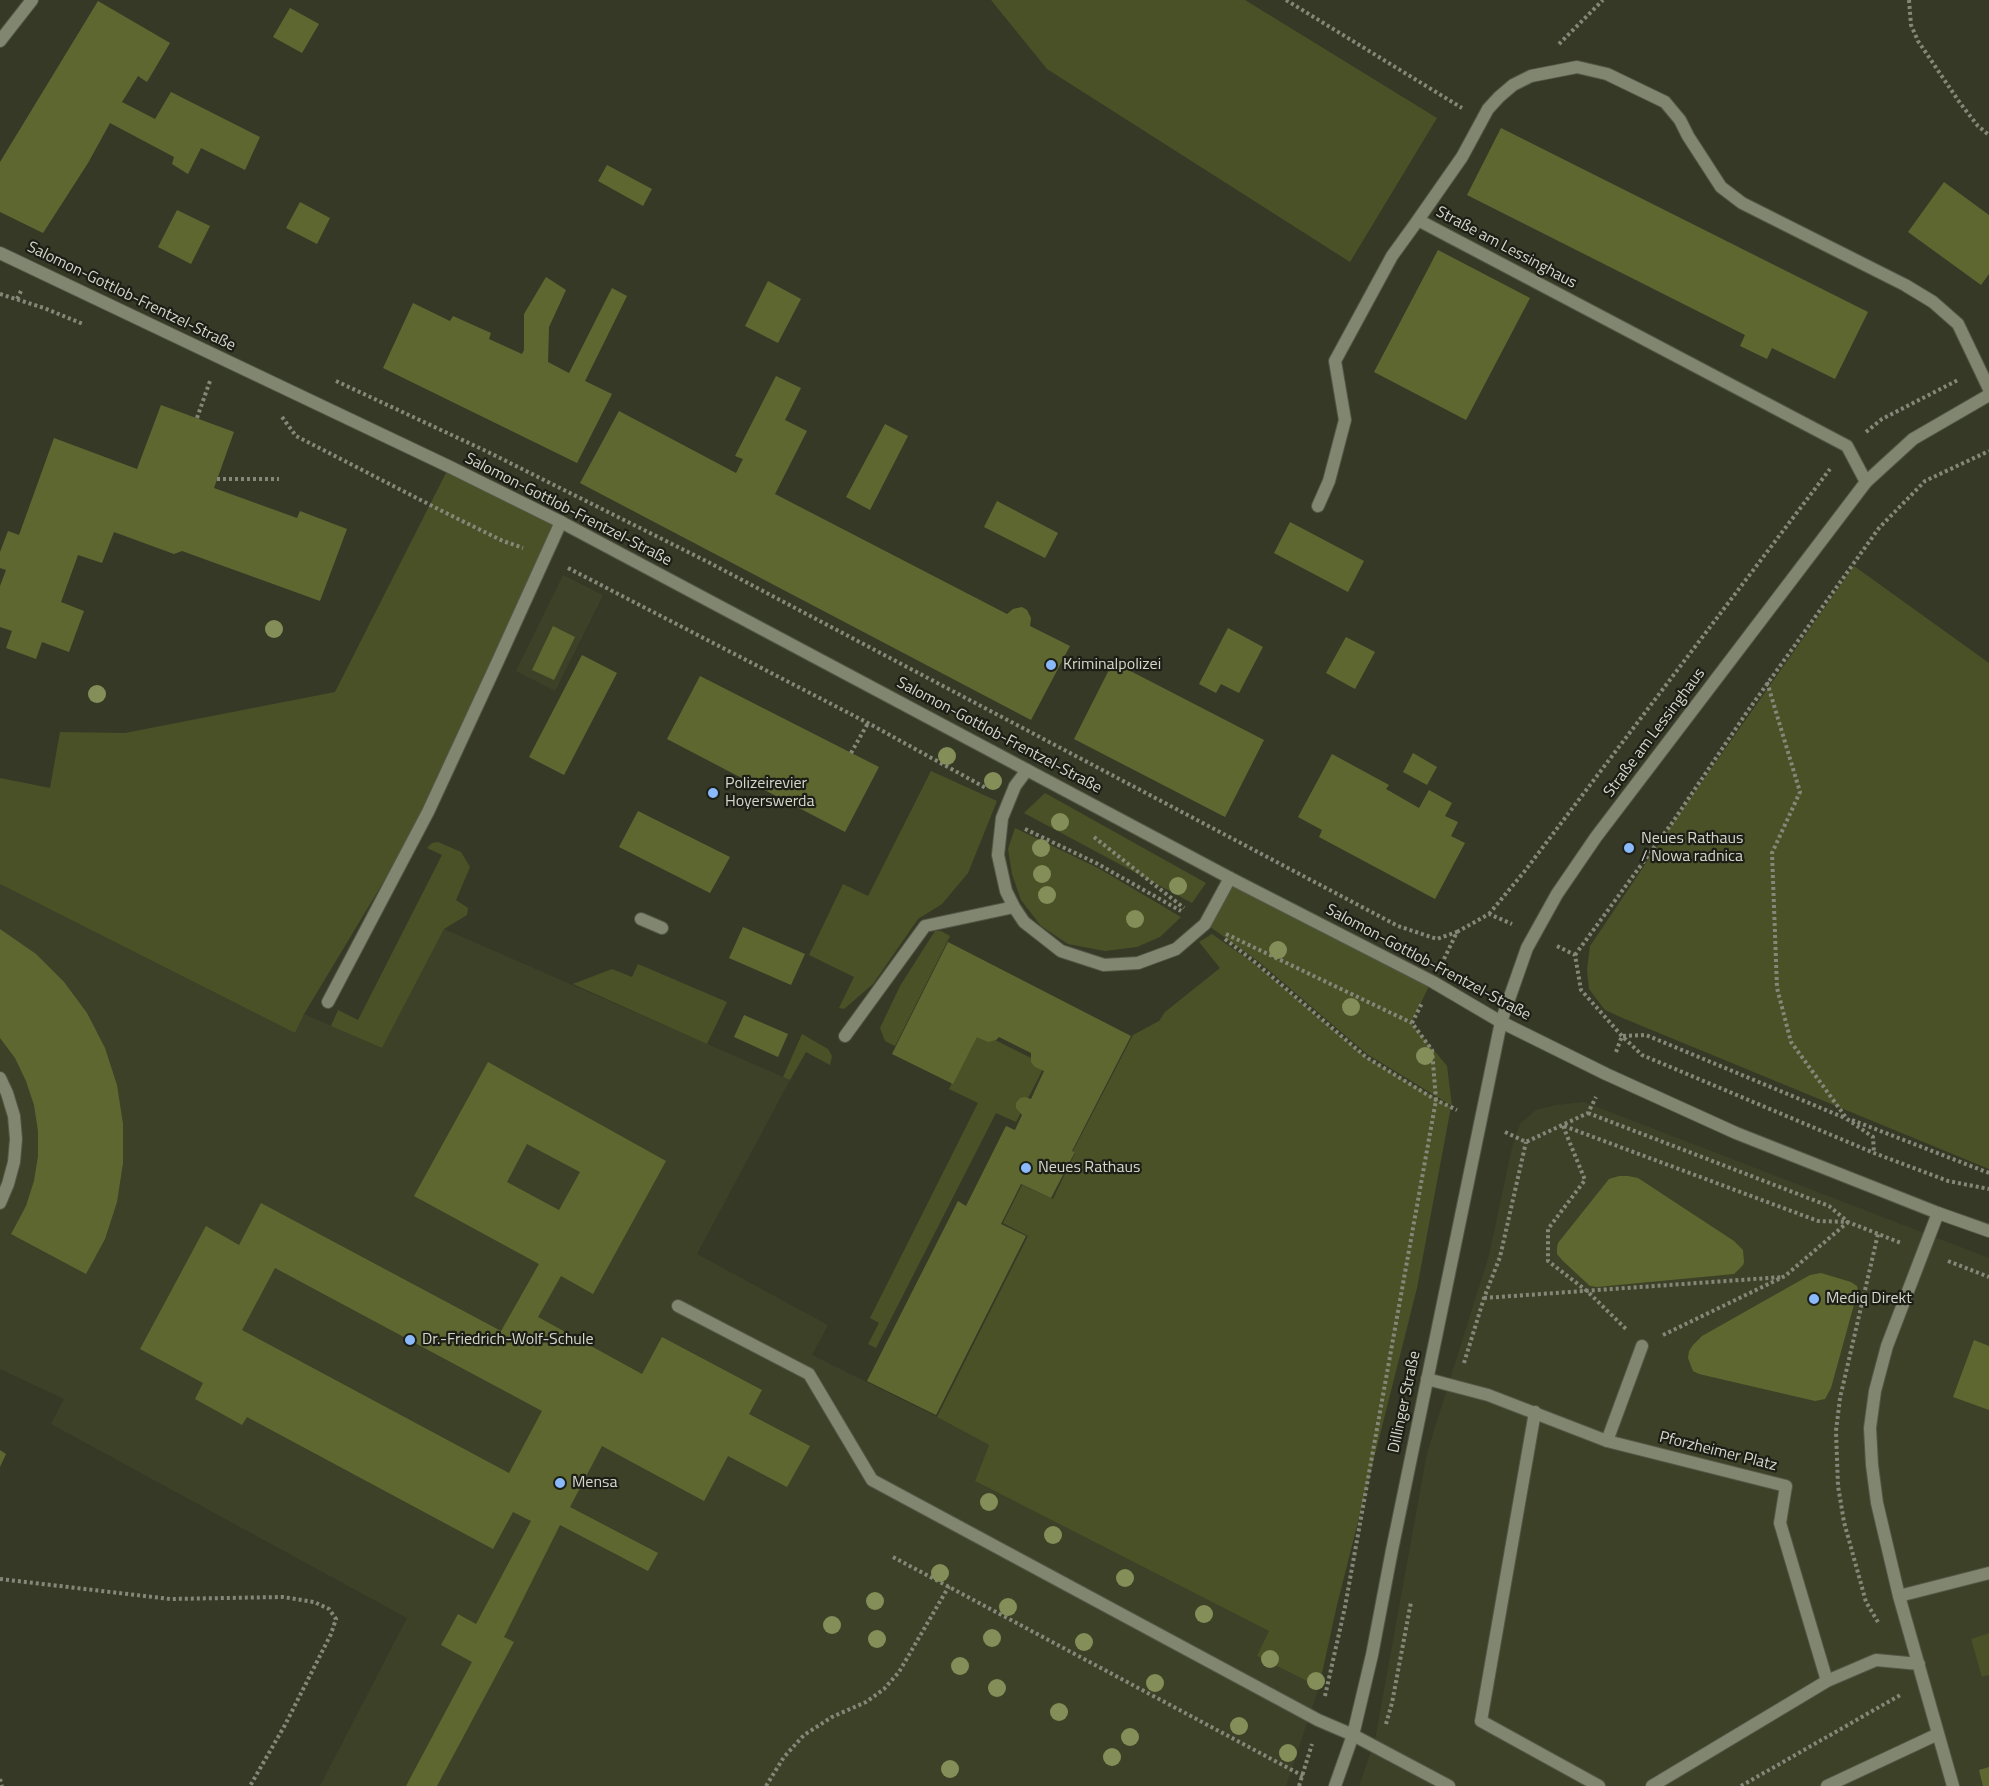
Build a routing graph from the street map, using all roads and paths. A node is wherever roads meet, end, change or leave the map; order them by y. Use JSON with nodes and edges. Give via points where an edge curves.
{"nodes":[{"id":1,"x":32,"y":0,"type":"edge"},
{"id":2,"x":1286,"y":0,"type":"edge"},
{"id":3,"x":1603,"y":0,"type":"edge"},
{"id":4,"x":1909,"y":0,"type":"edge"},
{"id":5,"x":0,"y":41,"type":"edge"},
{"id":6,"x":1531,"y":76,"type":"junction"},
{"id":7,"x":1482,"y":119,"type":"junction"},
{"id":8,"x":1989,"y":135,"type":"edge"},
{"id":9,"x":1418,"y":220,"type":"junction"},
{"id":10,"x":0,"y":253,"type":"edge"},
{"id":11,"x":0,"y":294,"type":"edge"},
{"id":12,"x":84,"y":324,"type":"dead end"},
{"id":13,"x":1981,"y":372,"type":"junction"},
{"id":14,"x":200,"y":376,"type":"dead end"},
{"id":15,"x":210,"y":381,"type":"junction"},
{"id":16,"x":220,"y":385,"type":"dead end"},
{"id":17,"x":1989,"y":389,"type":"edge"},
{"id":18,"x":1989,"y":395,"type":"edge"},
{"id":19,"x":279,"y":414,"type":"dead end"},
{"id":20,"x":197,"y":418,"type":"dead end"},
{"id":21,"x":1847,"y":446,"type":"junction"},
{"id":22,"x":1989,"y":451,"type":"edge"},
{"id":23,"x":279,"y":478,"type":"dead end"},
{"id":24,"x":217,"y":479,"type":"dead end"},
{"id":25,"x":1866,"y":482,"type":"junction"},
{"id":26,"x":1317,"y":506,"type":"dead end"},
{"id":27,"x":561,"y":522,"type":"junction"},
{"id":28,"x":546,"y":556,"type":"junction"},
{"id":29,"x":1767,"y":682,"type":"junction"},
{"id":30,"x":868,"y":723,"type":"junction"},
{"id":31,"x":851,"y":753,"type":"dead end"},
{"id":32,"x":1027,"y":770,"type":"junction"},
{"id":33,"x":1007,"y":801,"type":"junction"},
{"id":34,"x":1002,"y":818,"type":"junction"},
{"id":35,"x":1091,"y":834,"type":"dead end"},
{"id":36,"x":1230,"y":878,"type":"junction"},
{"id":37,"x":1014,"y":907,"type":"junction"},
{"id":38,"x":1489,"y":914,"type":"dead end"},
{"id":39,"x":641,"y":919,"type":"dead end"},
{"id":40,"x":1205,"y":924,"type":"junction"},
{"id":41,"x":662,"y":928,"type":"dead end"},
{"id":42,"x":1575,"y":955,"type":"dead end"},
{"id":43,"x":328,"y":1002,"type":"dead end"},
{"id":44,"x":1501,"y":1022,"type":"junction"},
{"id":45,"x":1412,"y":1023,"type":"dead end"},
{"id":46,"x":845,"y":1036,"type":"dead end"},
{"id":47,"x":1622,"y":1036,"type":"junction"},
{"id":48,"x":1606,"y":1074,"type":"junction"},
{"id":49,"x":0,"y":1078,"type":"edge"},
{"id":50,"x":1436,"y":1100,"type":"junction"},
{"id":51,"x":1588,"y":1113,"type":"junction"},
{"id":52,"x":1847,"y":1119,"type":"junction"},
{"id":53,"x":1480,"y":1121,"type":"junction"},
{"id":54,"x":1563,"y":1126,"type":"junction"},
{"id":55,"x":1526,"y":1142,"type":"junction"},
{"id":56,"x":1874,"y":1153,"type":"junction"},
{"id":57,"x":1989,"y":1173,"type":"edge"},
{"id":58,"x":1989,"y":1189,"type":"edge"},
{"id":59,"x":0,"y":1203,"type":"edge"},
{"id":60,"x":1938,"y":1213,"type":"junction"},
{"id":61,"x":1848,"y":1222,"type":"junction"},
{"id":62,"x":1989,"y":1231,"type":"edge"},
{"id":63,"x":1785,"y":1276,"type":"junction"},
{"id":64,"x":1587,"y":1291,"type":"junction"},
{"id":65,"x":1484,"y":1298,"type":"junction"},
{"id":66,"x":678,"y":1306,"type":"dead end"},
{"id":67,"x":1642,"y":1346,"type":"junction"},
{"id":68,"x":1427,"y":1379,"type":"junction"},
{"id":69,"x":1457,"y":1386,"type":"junction"},
{"id":70,"x":1535,"y":1412,"type":"junction"},
{"id":71,"x":1607,"y":1441,"type":"junction"},
{"id":72,"x":892,"y":1557,"type":"dead end"},
{"id":73,"x":1989,"y":1573,"type":"edge"},
{"id":74,"x":0,"y":1579,"type":"edge"},
{"id":75,"x":949,"y":1586,"type":"junction"},
{"id":76,"x":1899,"y":1596,"type":"junction"},
{"id":77,"x":1412,"y":1597,"type":"dead end"},
{"id":78,"x":1918,"y":1664,"type":"junction"},
{"id":79,"x":1827,"y":1681,"type":"junction"},
{"id":80,"x":1902,"y":1695,"type":"dead end"},
{"id":81,"x":1318,"y":1720,"type":"junction"},
{"id":82,"x":1938,"y":1734,"type":"junction"},
{"id":83,"x":1353,"y":1735,"type":"junction"},
{"id":84,"x":1378,"y":1748,"type":"junction"},
{"id":85,"x":1304,"y":1777,"type":"junction"},
{"id":86,"x":0,"y":1779,"type":"edge"},
{"id":87,"x":1312,"y":1781,"type":"dead end"},
{"id":88,"x":2,"y":1786,"type":"edge"},
{"id":89,"x":250,"y":1786,"type":"edge"},
{"id":90,"x":766,"y":1786,"type":"edge"},
{"id":91,"x":1299,"y":1786,"type":"edge"},
{"id":92,"x":1335,"y":1786,"type":"edge"},
{"id":93,"x":1449,"y":1786,"type":"edge"},
{"id":94,"x":1599,"y":1786,"type":"edge"},
{"id":95,"x":1652,"y":1786,"type":"edge"},
{"id":96,"x":1741,"y":1786,"type":"edge"},
{"id":97,"x":1827,"y":1786,"type":"edge"},
{"id":98,"x":1953,"y":1786,"type":"edge"}],
"edges":[{"from":1,"to":5,"type":"street"},
{"from":2,"to":7,"type":"path"},
{"from":3,"to":6,"type":"path"},
{"from":4,"to":8,"type":"path","via":[[1911,25],[1918,40],[1960,103]]},
{"from":6,"to":7,"type":"street","name":"Straße am Lessinghaus","via":[[1499,97]]},
{"from":6,"to":13,"type":"street","name":"Straße am Lessinghaus","via":[[1577,67],[1607,74],[1665,102],[1721,187],[1742,203],[1933,302],[1958,324]]},
{"from":7,"to":9,"type":"street","name":"Straße am Lessinghaus","via":[[1462,157]]},
{"from":9,"to":21,"type":"street","name":"Straße am Lessinghaus"},
{"from":9,"to":26,"type":"street","via":[[1392,256],[1335,361],[1346,420],[1329,482]]},
{"from":10,"to":27,"type":"street","name":"Salomon-Gottlob-Frentzel-Straße"},
{"from":11,"to":12,"type":"path"},
{"from":13,"to":17,"type":"street","name":"Straße am Lessinghaus"},
{"from":13,"to":21,"type":"path","via":[[1947,384],[1882,419]]},
{"from":14,"to":15,"type":"path"},
{"from":15,"to":16,"type":"path"},
{"from":15,"to":20,"type":"path"},
{"from":18,"to":25,"type":"street","name":"Straße am Lessinghaus","via":[[1913,439]]},
{"from":19,"to":28,"type":"path","via":[[296,436],[493,536]]},
{"from":21,"to":25,"type":"street"},
{"from":21,"to":38,"type":"path"},
{"from":22,"to":29,"type":"path","via":[[1924,481],[1879,528]]},
{"from":23,"to":24,"type":"path"},
{"from":25,"to":44,"type":"street","name":"Straße am Lessinghaus","via":[[1557,894],[1527,948]]},
{"from":27,"to":28,"type":"street"},
{"from":27,"to":32,"type":"street","name":"Salomon-Gottlob-Frentzel-Straße"},
{"from":28,"to":30,"type":"path"},
{"from":28,"to":43,"type":"street","via":[[428,812]]},
{"from":29,"to":42,"type":"path","via":[[1672,823]]},
{"from":29,"to":52,"type":"path","via":[[1800,792],[1772,853],[1777,988],[1791,1042]]},
{"from":30,"to":31,"type":"path"},
{"from":30,"to":33,"type":"path"},
{"from":32,"to":33,"type":"street"},
{"from":32,"to":36,"type":"street","name":"Salomon-Gottlob-Frentzel-Straße"},
{"from":33,"to":34,"type":"street"},
{"from":34,"to":37,"type":"street","via":[[998,855]]},
{"from":34,"to":40,"type":"path","via":[[1096,862]]},
{"from":35,"to":40,"type":"path"},
{"from":36,"to":40,"type":"street"},
{"from":36,"to":44,"type":"street","name":"Salomon-Gottlob-Frentzel-Straße","via":[[1433,982]]},
{"from":37,"to":40,"type":"street","via":[[1024,922],[1061,951],[1104,965],[1138,963],[1176,949]]},
{"from":37,"to":46,"type":"street","via":[[925,926]]},
{"from":39,"to":41,"type":"street"},
{"from":40,"to":45,"type":"path"},
{"from":40,"to":50,"type":"path","via":[[1366,1057]]},
{"from":44,"to":48,"type":"street","name":"Salomon-Gottlob-Frentzel-Straße"},
{"from":44,"to":53,"type":"street","name":"Dillinger Straße"},
{"from":47,"to":48,"type":"path"},
{"from":47,"to":52,"type":"path","via":[[1646,1035]]},
{"from":47,"to":56,"type":"path","via":[[1642,1055]]},
{"from":48,"to":51,"type":"path"},
{"from":48,"to":60,"type":"street","name":"Salomon-Gottlob-Frentzel-Straße","via":[[1736,1133]]},
{"from":49,"to":59,"type":"street","via":[[14,1116],[16,1139],[9,1184]]},
{"from":50,"to":53,"type":"path"},
{"from":50,"to":81,"type":"path","via":[[1345,1607]]},
{"from":51,"to":54,"type":"path"},
{"from":51,"to":61,"type":"path","via":[[1830,1206]]},
{"from":52,"to":56,"type":"path","via":[[1873,1137]]},
{"from":52,"to":57,"type":"path"},
{"from":53,"to":55,"type":"path"},
{"from":53,"to":68,"type":"street","name":"Dillinger Straße"},
{"from":54,"to":55,"type":"path"},
{"from":54,"to":61,"type":"path","via":[[1818,1221]]},
{"from":54,"to":64,"type":"path","via":[[1585,1180],[1548,1229],[1548,1261]]},
{"from":55,"to":65,"type":"path","via":[[1500,1257]]},
{"from":56,"to":58,"type":"path","via":[[1948,1181]]},
{"from":60,"to":62,"type":"street","name":"Salomon-Gottlob-Frentzel-Straße"},
{"from":60,"to":76,"type":"street","via":[[1887,1346],[1870,1428],[1877,1503]]},
{"from":61,"to":63,"type":"path"},
{"from":63,"to":64,"type":"path"},
{"from":63,"to":67,"type":"path"},
{"from":64,"to":65,"type":"path"},
{"from":64,"to":67,"type":"path"},
{"from":65,"to":69,"type":"path"},
{"from":66,"to":81,"type":"street","via":[[809,1374],[872,1480]]},
{"from":67,"to":71,"type":"street"},
{"from":68,"to":69,"type":"street","name":"Pforzheimer Platz"},
{"from":68,"to":83,"type":"street","name":"Dillinger Straße"},
{"from":69,"to":70,"type":"street","name":"Pforzheimer Platz"},
{"from":70,"to":71,"type":"street","name":"Pforzheimer Platz"},
{"from":70,"to":94,"type":"street","via":[[1481,1721]]},
{"from":71,"to":79,"type":"street","name":"Pforzheimer Platz","via":[[1785,1486],[1780,1523]]},
{"from":72,"to":75,"type":"path"},
{"from":73,"to":76,"type":"street"},
{"from":74,"to":89,"type":"path","via":[[170,1599],[283,1597],[314,1602],[329,1610],[336,1619],[331,1634]]},
{"from":75,"to":85,"type":"path"},
{"from":75,"to":90,"type":"path","via":[[899,1672],[884,1689],[804,1735]]},
{"from":76,"to":78,"type":"street"},
{"from":77,"to":84,"type":"path","via":[[1392,1703]]},
{"from":78,"to":79,"type":"street","via":[[1876,1660]]},
{"from":78,"to":82,"type":"street"},
{"from":79,"to":95,"type":"street"},
{"from":80,"to":96,"type":"path"},
{"from":81,"to":83,"type":"street"},
{"from":81,"to":85,"type":"path"},
{"from":82,"to":97,"type":"street"},
{"from":82,"to":98,"type":"street"},
{"from":83,"to":84,"type":"street"},
{"from":83,"to":92,"type":"street","name":"Dillinger Straße"},
{"from":84,"to":93,"type":"street"},
{"from":85,"to":87,"type":"path"},
{"from":85,"to":91,"type":"path"},
{"from":86,"to":88,"type":"path"}]}
